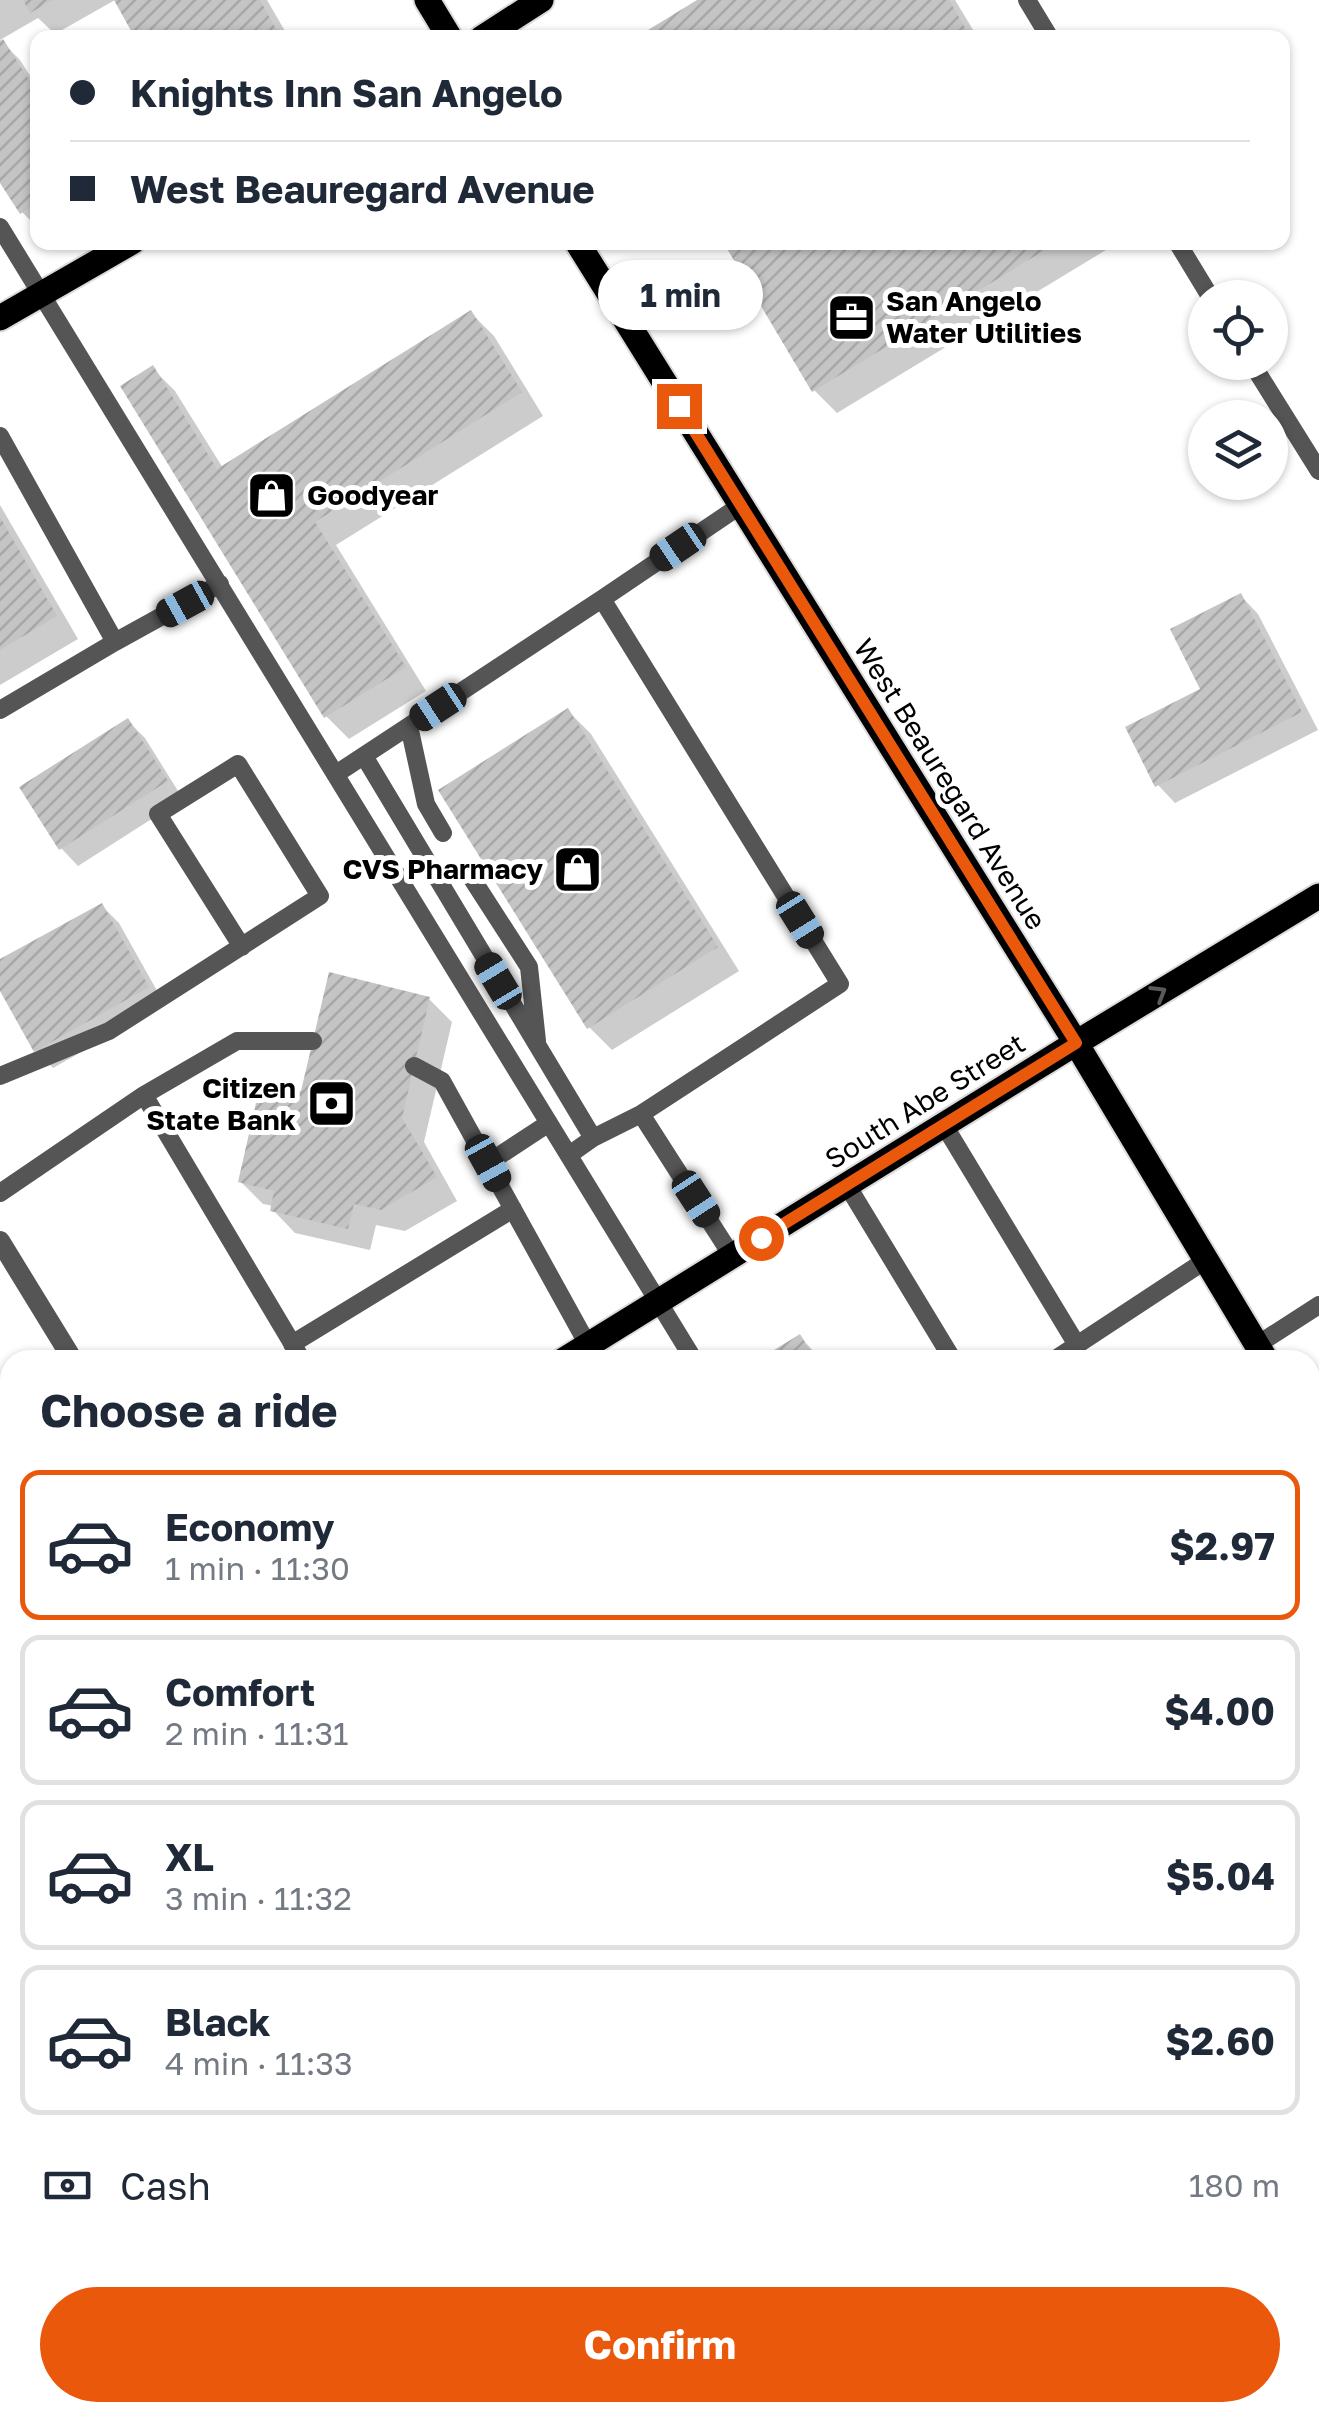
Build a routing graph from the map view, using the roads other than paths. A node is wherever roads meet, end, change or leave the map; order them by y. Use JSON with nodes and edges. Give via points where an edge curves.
{"nodes":[{"id":1,"x":426,"y":0,"type":"edge"},
{"id":2,"x":541,"y":0,"type":"edge"},
{"id":3,"x":1026,"y":0,"type":"edge"},
{"id":4,"x":445,"y":30,"type":"edge"},
{"id":5,"x":494,"y":30,"type":"edge"},
{"id":6,"x":1045,"y":30,"type":"edge"},
{"id":7,"x":0,"y":228,"type":"edge"},
{"id":8,"x":118,"y":250,"type":"edge"},
{"id":9,"x":582,"y":250,"type":"edge"},
{"id":10,"x":1182,"y":250,"type":"edge"},
{"id":11,"x":1200,"y":280,"type":"edge"},
{"id":12,"x":43,"y":294,"type":"junction"},
{"id":13,"x":0,"y":318,"type":"edge"},
{"id":14,"x":1263,"y":380,"type":"edge"},
{"id":15,"x":0,"y":436,"type":"edge"},
{"id":16,"x":1319,"y":472,"type":"edge"},
{"id":17,"x":740,"y":505,"type":"junction"},
{"id":18,"x":220,"y":584,"type":"junction"},
{"id":19,"x":616,"y":590,"type":"junction"},
{"id":20,"x":116,"y":642,"type":"junction"},
{"id":21,"x":0,"y":710,"type":"edge"},
{"id":22,"x":409,"y":726,"type":"junction"},
{"id":23,"x":364,"y":756,"type":"junction"},
{"id":24,"x":336,"y":774,"type":"junction"},
{"id":25,"x":443,"y":833,"type":"dead end"},
{"id":26,"x":469,"y":874,"type":"dead end"},
{"id":27,"x":1319,"y":896,"type":"edge"},
{"id":28,"x":242,"y":947,"type":"junction"},
{"id":29,"x":313,"y":1041,"type":"dead end"},
{"id":30,"x":1076,"y":1043,"type":"junction"},
{"id":31,"x":537,"y":1045,"type":"junction"},
{"id":32,"x":414,"y":1066,"type":"dead end"},
{"id":33,"x":0,"y":1076,"type":"edge"},
{"id":34,"x":144,"y":1095,"type":"junction"},
{"id":35,"x":641,"y":1114,"type":"junction"},
{"id":36,"x":549,"y":1123,"type":"junction"},
{"id":37,"x":944,"y":1125,"type":"junction"},
{"id":38,"x":593,"y":1138,"type":"junction"},
{"id":39,"x":568,"y":1156,"type":"junction"},
{"id":40,"x":488,"y":1163,"type":"junction"},
{"id":41,"x":847,"y":1185,"type":"junction"},
{"id":42,"x":0,"y":1193,"type":"edge"},
{"id":43,"x":514,"y":1209,"type":"junction"},
{"id":44,"x":0,"y":1241,"type":"edge"},
{"id":45,"x":732,"y":1256,"type":"junction"},
{"id":46,"x":1206,"y":1260,"type":"junction"},
{"id":47,"x":658,"y":1302,"type":"junction"},
{"id":48,"x":1319,"y":1306,"type":"edge"},
{"id":49,"x":588,"y":1345,"type":"junction"},
{"id":50,"x":1077,"y":1345,"type":"junction"},
{"id":51,"x":68,"y":1350,"type":"edge"},
{"id":52,"x":296,"y":1350,"type":"edge"},
{"id":53,"x":300,"y":1350,"type":"edge"},
{"id":54,"x":580,"y":1350,"type":"edge"},
{"id":55,"x":688,"y":1350,"type":"edge"},
{"id":56,"x":948,"y":1350,"type":"edge"},
{"id":57,"x":1069,"y":1350,"type":"edge"},
{"id":58,"x":1260,"y":1350,"type":"edge"},
{"id":59,"x":1264,"y":1350,"type":"edge"}],
"edges":[{"from":1,"to":4,"type":"main road"},
{"from":2,"to":5,"type":"main road"},
{"from":3,"to":6,"type":"lane"},
{"from":7,"to":12,"type":"lane"},
{"from":8,"to":12,"type":"main road"},
{"from":9,"to":17,"type":"main road","name":"West Beauregard Avenue"},
{"from":10,"to":11,"type":"lane"},
{"from":12,"to":13,"type":"main road"},
{"from":12,"to":18,"type":"lane"},
{"from":14,"to":16,"type":"lane"},
{"from":15,"to":20,"type":"lane"},
{"from":17,"to":19,"type":"lane"},
{"from":17,"to":30,"type":"main road","name":"West Beauregard Avenue"},
{"from":18,"to":20,"type":"lane"},
{"from":18,"to":24,"type":"lane"},
{"from":19,"to":22,"type":"lane"},
{"from":19,"to":35,"type":"lane","via":[[602,599],[840,984]]},
{"from":20,"to":21,"type":"lane"},
{"from":22,"to":23,"type":"lane"},
{"from":22,"to":25,"type":"lane","via":[[426,804]]},
{"from":23,"to":24,"type":"lane"},
{"from":23,"to":31,"type":"lane"},
{"from":24,"to":36,"type":"lane"},
{"from":26,"to":31,"type":"lane","via":[[529,967]]},
{"from":30,"to":27,"type":"main road","name":"South Abe Street","one_way":true},
{"from":28,"to":28,"type":"lane","via":[[320,896],[238,764],[158,814]]},
{"from":28,"to":33,"type":"lane","via":[[109,1032]]},
{"from":29,"to":34,"type":"lane","via":[[237,1041]]},
{"from":30,"to":37,"type":"main road","name":"South Abe Street"},
{"from":30,"to":46,"type":"main road","name":"West Beauregard Avenue"},
{"from":31,"to":38,"type":"lane"},
{"from":32,"to":40,"type":"lane","via":[[442,1081]]},
{"from":34,"to":42,"type":"lane"},
{"from":34,"to":52,"type":"lane"},
{"from":35,"to":38,"type":"lane"},
{"from":35,"to":45,"type":"lane"},
{"from":36,"to":39,"type":"lane"},
{"from":36,"to":40,"type":"lane"},
{"from":37,"to":41,"type":"main road","name":"South Abe Street"},
{"from":37,"to":50,"type":"lane"},
{"from":38,"to":39,"type":"lane"},
{"from":39,"to":47,"type":"lane"},
{"from":40,"to":43,"type":"lane"},
{"from":41,"to":45,"type":"main road","name":"South Abe Street"},
{"from":41,"to":56,"type":"lane"},
{"from":43,"to":49,"type":"lane"},
{"from":43,"to":53,"type":"lane"},
{"from":44,"to":51,"type":"street"},
{"from":45,"to":47,"type":"main road","name":"South Abe Street"},
{"from":46,"to":50,"type":"lane"},
{"from":46,"to":58,"type":"main road","name":"West Beauregard Avenue"},
{"from":47,"to":49,"type":"main road","name":"South Abe Street"},
{"from":47,"to":55,"type":"lane"},
{"from":48,"to":59,"type":"lane"},
{"from":49,"to":54,"type":"main road","name":"South Abe Street"},
{"from":50,"to":57,"type":"lane"}]}
